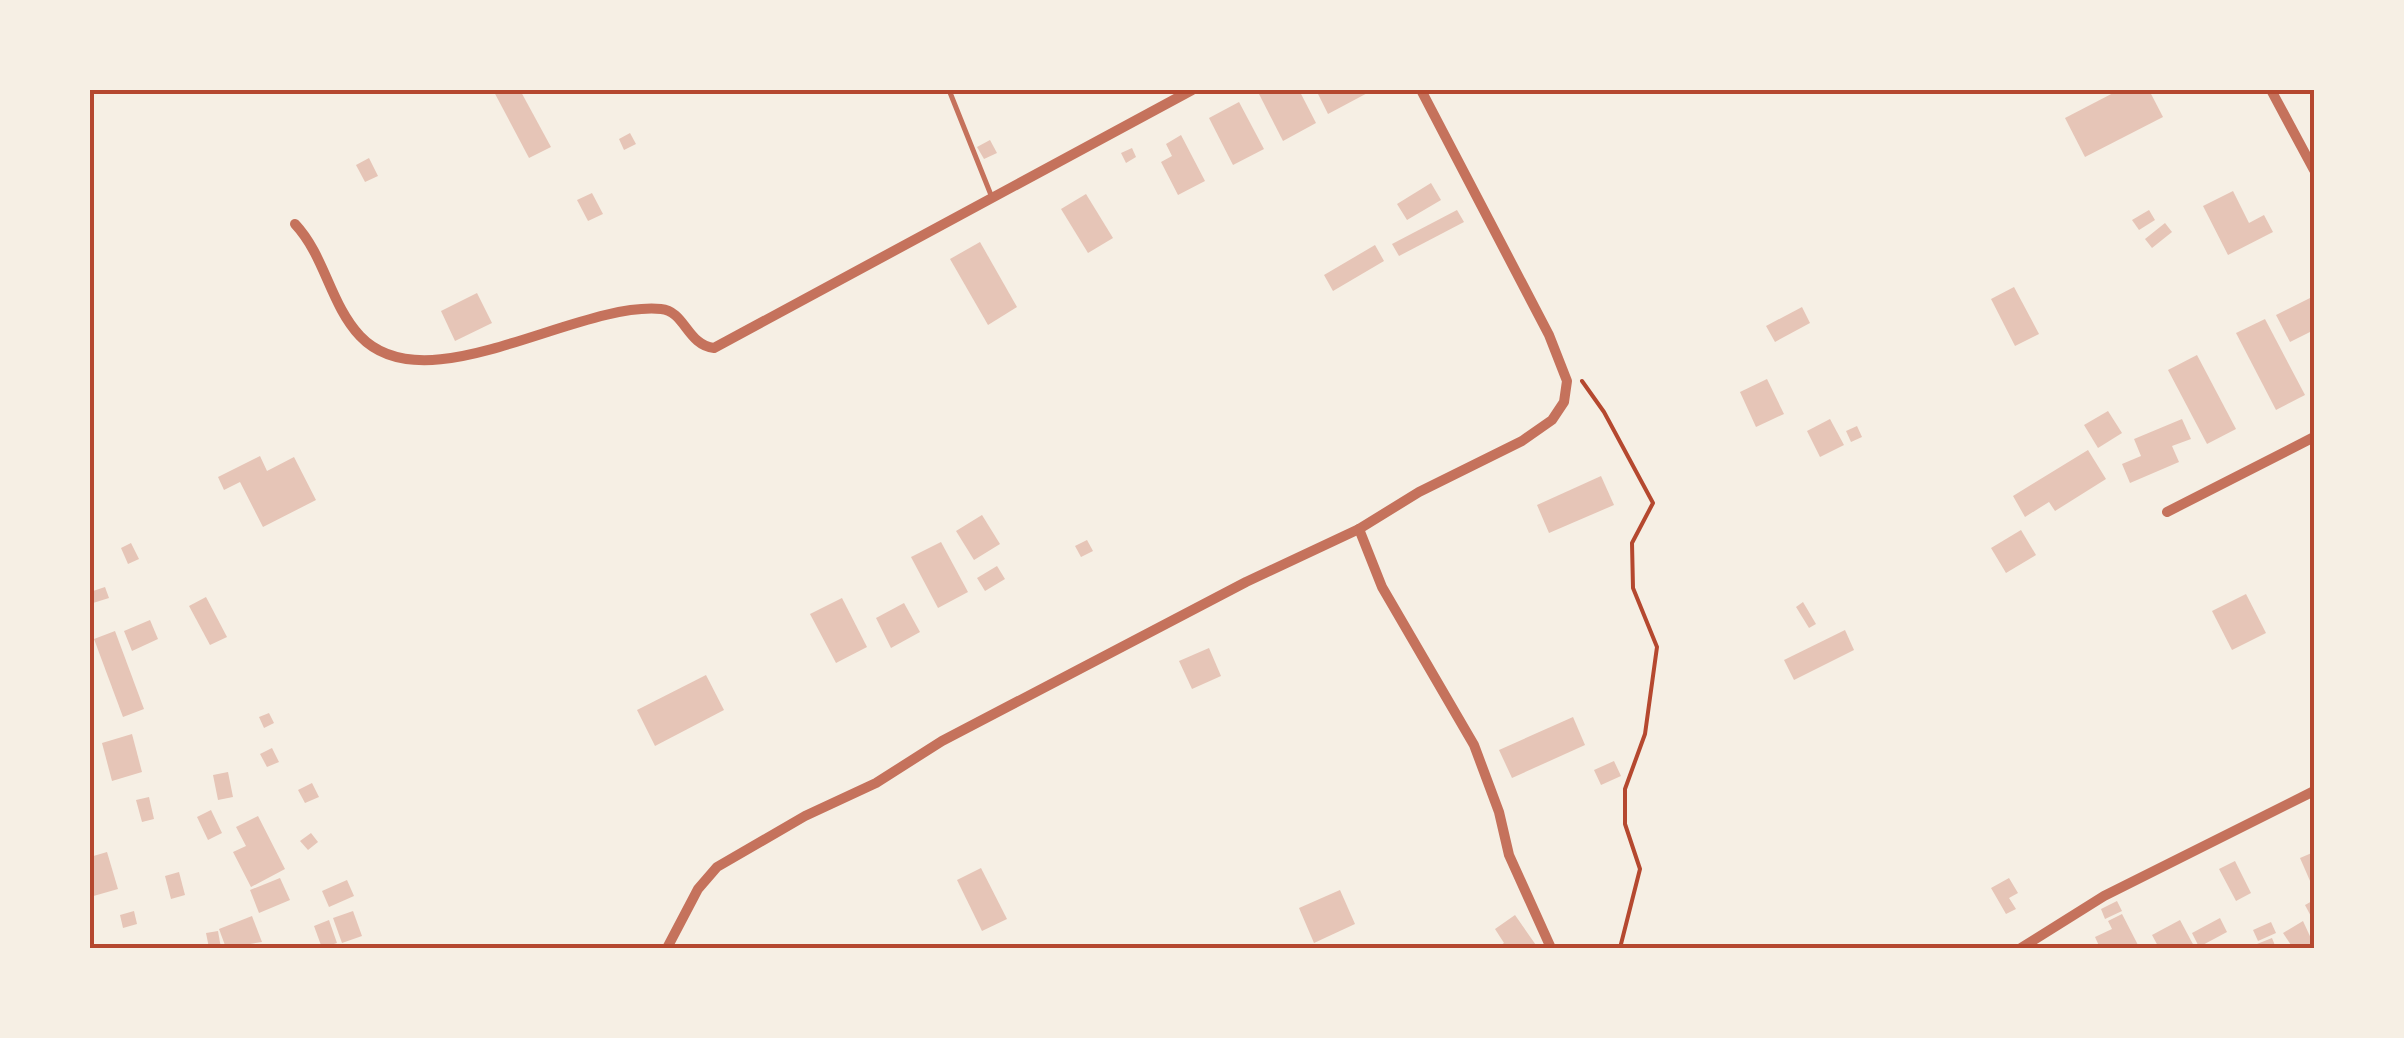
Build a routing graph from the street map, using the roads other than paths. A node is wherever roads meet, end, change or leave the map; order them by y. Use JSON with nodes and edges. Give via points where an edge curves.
{"nodes":[{"id":1,"x":949,"y":90,"type":"edge"},
{"id":2,"x":1192,"y":90,"type":"edge"},
{"id":3,"x":1422,"y":90,"type":"edge"},
{"id":4,"x":2271,"y":90,"type":"edge"},
{"id":5,"x":2314,"y":170,"type":"edge"},
{"id":6,"x":991,"y":195,"type":"junction"},
{"id":7,"x":295,"y":224,"type":"dead end"},
{"id":8,"x":2314,"y":437,"type":"edge"},
{"id":9,"x":2166,"y":512,"type":"dead end"},
{"id":10,"x":1359,"y":529,"type":"junction"},
{"id":11,"x":2314,"y":791,"type":"edge"},
{"id":12,"x":667,"y":948,"type":"edge"},
{"id":13,"x":1551,"y":948,"type":"edge"},
{"id":14,"x":2021,"y":948,"type":"edge"}],
"edges":[{"from":1,"to":6,"type":"lane"},
{"from":2,"to":6,"type":"street"},
{"from":3,"to":10,"type":"street","via":[[1549,335],[1567,381],[1564,402],[1522,442]]},
{"from":4,"to":5,"type":"street"},
{"from":6,"to":7,"type":"street","via":[[714,348],[697,344],[662,309],[601,313],[489,350],[418,363],[392,357],[362,338],[343,313],[311,241]]},
{"from":8,"to":9,"type":"street"},
{"from":10,"to":12,"type":"street","via":[[942,742],[717,867]]},
{"from":10,"to":13,"type":"street","via":[[1382,587],[1474,745],[1509,855]]},
{"from":11,"to":14,"type":"street","via":[[2104,896]]}]}
